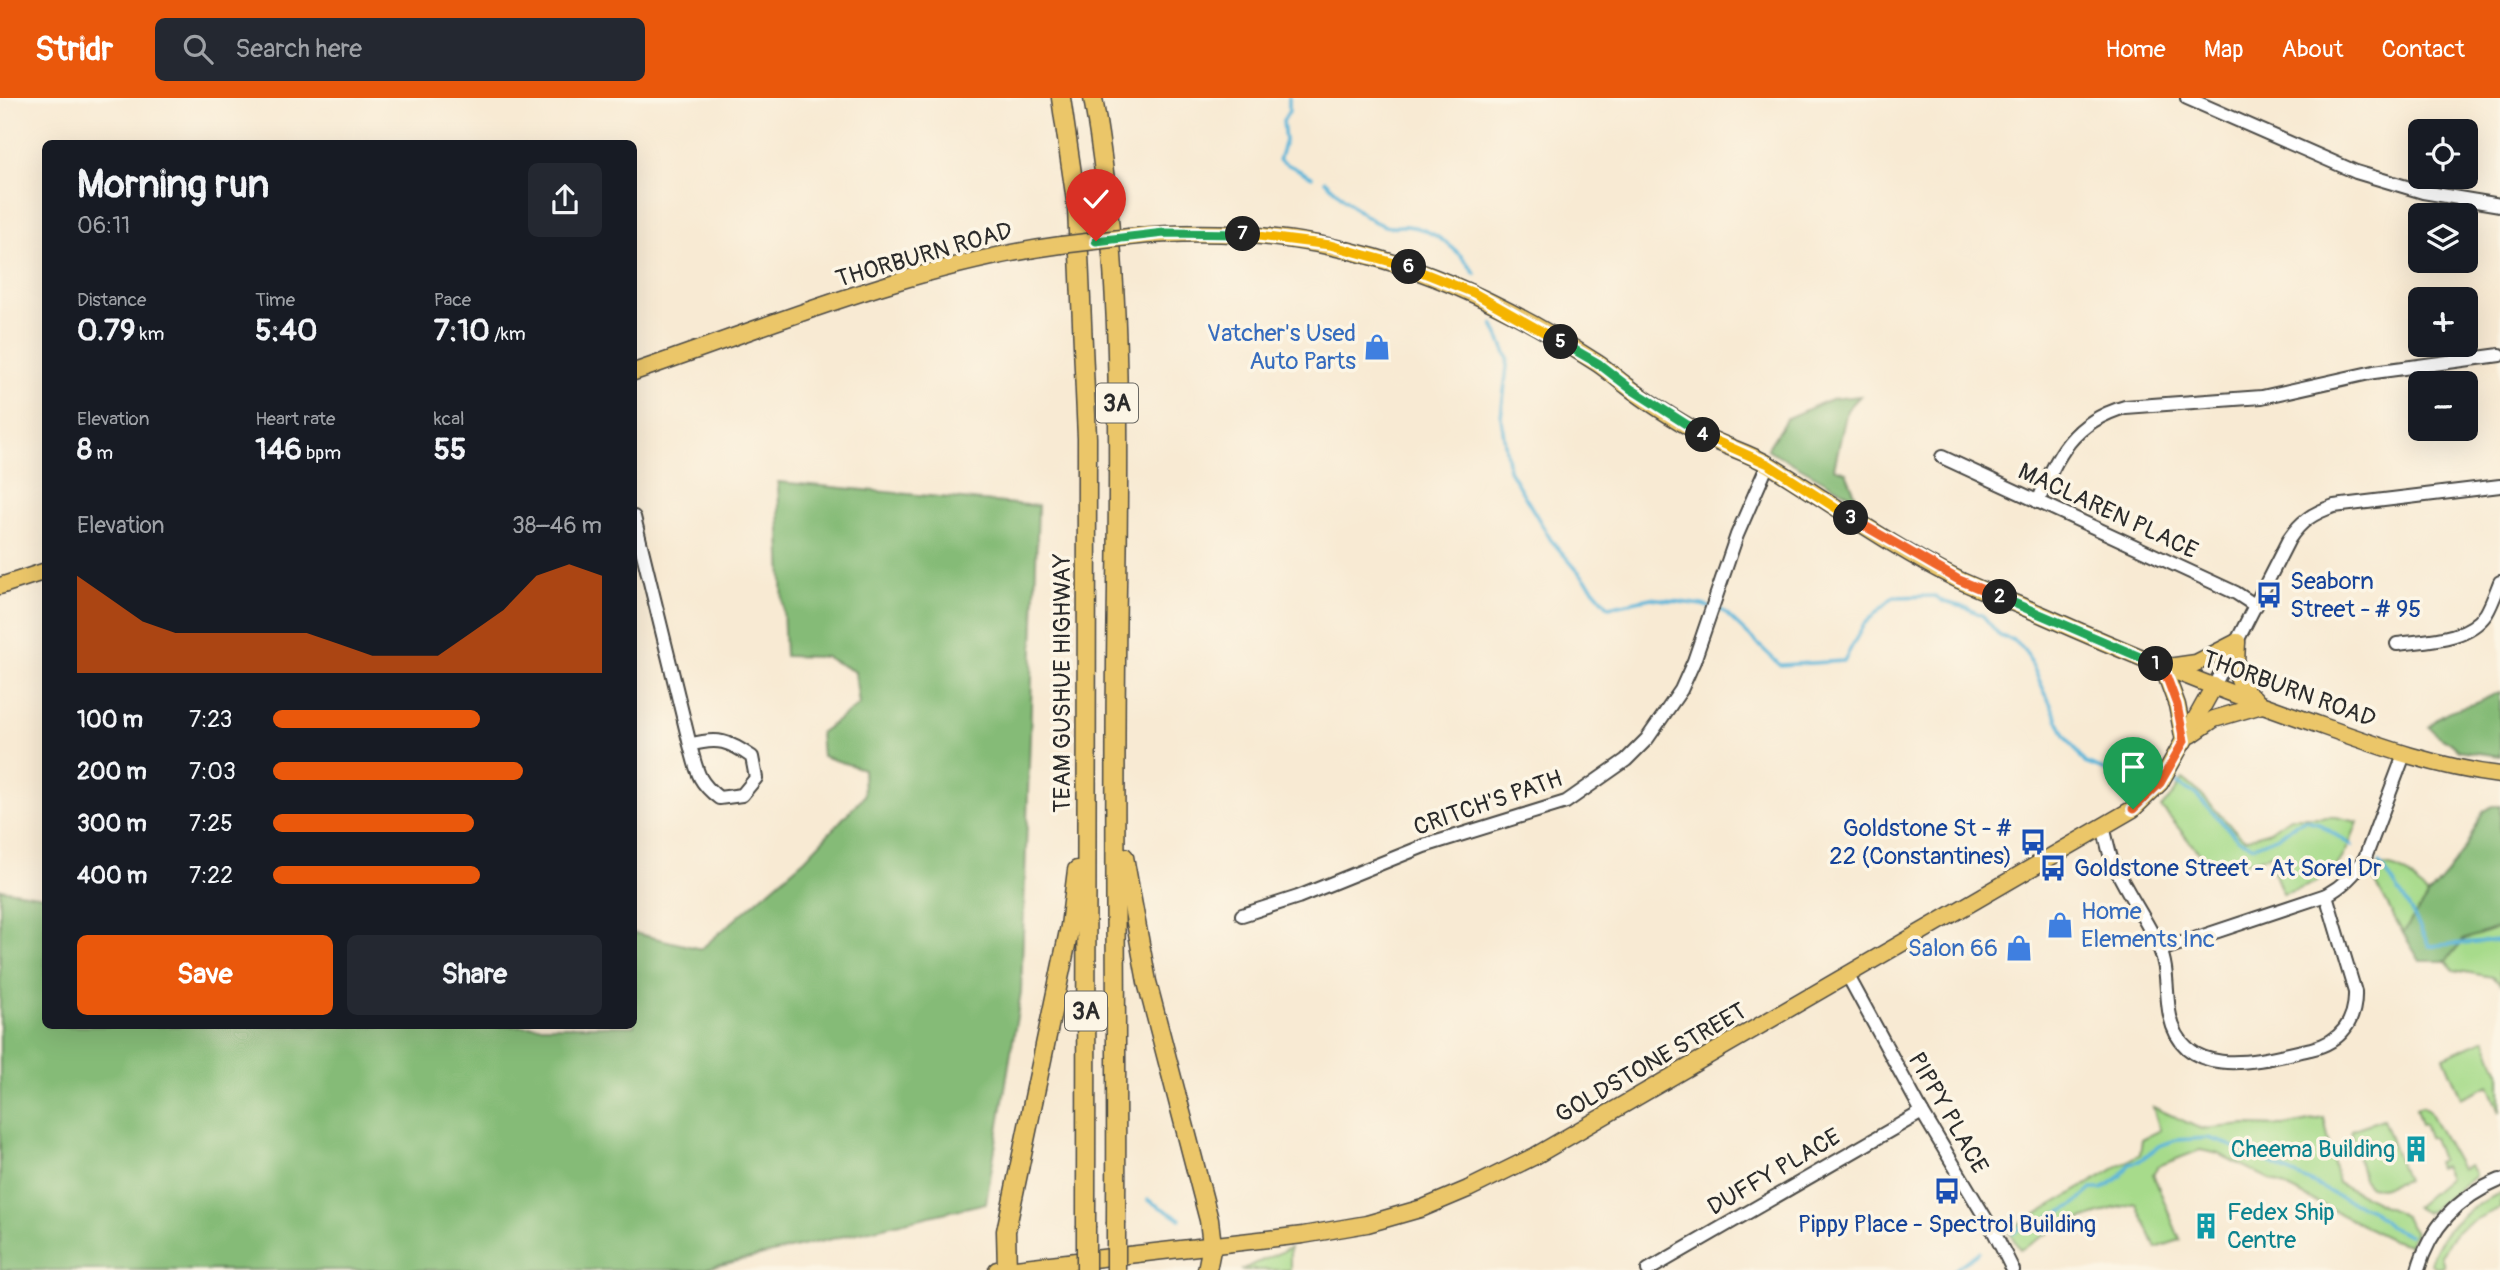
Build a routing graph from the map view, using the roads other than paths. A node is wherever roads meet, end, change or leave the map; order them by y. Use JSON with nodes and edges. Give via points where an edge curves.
{"nodes":[{"id":1,"x":1062,"y":98,"type":"edge"},
{"id":2,"x":1093,"y":98,"type":"edge"},
{"id":3,"x":2188,"y":98,"type":"edge"},
{"id":4,"x":2500,"y":205,"type":"edge"},
{"id":5,"x":2500,"y":355,"type":"edge"},
{"id":6,"x":637,"y":371,"type":"edge"},
{"id":7,"x":1942,"y":457,"type":"dead end"},
{"id":8,"x":1768,"y":464,"type":"junction"},
{"id":9,"x":2500,"y":486,"type":"edge"},
{"id":10,"x":2038,"y":502,"type":"junction"},
{"id":11,"x":637,"y":529,"type":"edge"},
{"id":12,"x":42,"y":572,"type":"edge"},
{"id":13,"x":2500,"y":582,"type":"edge"},
{"id":14,"x":0,"y":586,"type":"edge"},
{"id":15,"x":2256,"y":606,"type":"junction"},
{"id":16,"x":2237,"y":642,"type":"junction"},
{"id":17,"x":2397,"y":644,"type":"dead end"},
{"id":18,"x":2163,"y":667,"type":"junction"},
{"id":19,"x":2214,"y":686,"type":"junction"},
{"id":20,"x":2262,"y":705,"type":"junction"},
{"id":21,"x":2184,"y":741,"type":"junction"},
{"id":22,"x":690,"y":745,"type":"junction"},
{"id":23,"x":2404,"y":755,"type":"junction"},
{"id":24,"x":2500,"y":775,"type":"edge"},
{"id":25,"x":1087,"y":797,"type":"junction"},
{"id":26,"x":1115,"y":797,"type":"junction"},
{"id":27,"x":2103,"y":827,"type":"junction"},
{"id":28,"x":2326,"y":895,"type":"junction"},
{"id":29,"x":1242,"y":915,"type":"dead end"},
{"id":30,"x":2161,"y":950,"type":"junction"},
{"id":31,"x":1848,"y":976,"type":"junction"},
{"id":32,"x":1922,"y":1112,"type":"junction"},
{"id":33,"x":2500,"y":1180,"type":"edge"},
{"id":34,"x":1212,"y":1245,"type":"junction"},
{"id":35,"x":1003,"y":1270,"type":"edge"},
{"id":36,"x":1086,"y":1270,"type":"edge"},
{"id":37,"x":1116,"y":1270,"type":"edge"},
{"id":38,"x":1208,"y":1270,"type":"edge"},
{"id":39,"x":1648,"y":1270,"type":"edge"},
{"id":40,"x":2013,"y":1270,"type":"edge"},
{"id":41,"x":2418,"y":1270,"type":"edge"}],
"edges":[{"from":1,"to":25,"type":"highway","name":"TEAM GUSHUE HIGHWAY","number":"3A","via":[[1077,208],[1083,323]]},
{"from":2,"to":26,"type":"highway","number":"3A","via":[[1115,307]]},
{"from":3,"to":4,"type":"street","via":[[2357,172],[2423,192]]},
{"from":5,"to":10,"type":"street","via":[[2374,372],[2262,397],[2109,412],[2082,428],[2062,451]]},
{"from":6,"to":8,"type":"main road","name":"THORBURN ROAD","bridge":true,"via":[[934,270],[1004,254],[1129,237],[1209,232],[1276,236],[1368,254],[1474,293],[1599,364],[1703,435]]},
{"from":7,"to":10,"type":"street","name":"MACLAREN PLACE"},
{"from":8,"to":18,"type":"main road","name":"THORBURN ROAD","via":[[1959,580]]},
{"from":8,"to":29,"type":"street","name":"CRITCH'S PATH","via":[[1737,535],[1688,676],[1657,726],[1626,760],[1577,796],[1553,807],[1424,846]]},
{"from":9,"to":15,"type":"street","via":[[2334,506],[2314,513],[2289,539]]},
{"from":10,"to":15,"type":"street","name":"MACLAREN PLACE"},
{"from":11,"to":22,"type":"street"},
{"from":12,"to":14,"type":"main road"},
{"from":13,"to":17,"type":"street","via":[[2485,614],[2464,632]]},
{"from":15,"to":16,"type":"street"},
{"from":16,"to":18,"type":"main road","via":[[2196,663]]},
{"from":16,"to":19,"type":"street"},
{"from":16,"to":20,"type":"main road","via":[[2238,680]]},
{"from":18,"to":19,"type":"main road","name":"THORBURN ROAD"},
{"from":18,"to":21,"type":"main road"},
{"from":19,"to":20,"type":"main road","name":"THORBURN ROAD"},
{"from":19,"to":21,"type":"main road","name":"GOLDSTONE STREET"},
{"from":20,"to":21,"type":"main road","via":[[2214,719]]},
{"from":20,"to":23,"type":"main road","name":"THORBURN ROAD"},
{"from":21,"to":27,"type":"main road","name":"GOLDSTONE STREET","via":[[2164,778],[2133,809]]},
{"from":22,"to":22,"type":"street","via":[[702,785],[719,798],[742,795],[756,778],[752,757],[732,743],[708,740]]},
{"from":23,"to":24,"type":"main road","name":"THORBURN ROAD"},
{"from":23,"to":28,"type":"street","via":[[2365,858],[2349,879]]},
{"from":25,"to":35,"type":"highway","via":[[1070,926],[1006,1231]]},
{"from":25,"to":36,"type":"highway","name":"TEAM GUSHUE HIGHWAY","number":"3A","bridge":true},
{"from":26,"to":34,"type":"highway","via":[[1147,982]]},
{"from":26,"to":37,"type":"highway","number":"3A","bridge":true},
{"from":27,"to":30,"type":"street","via":[[2111,857]]},
{"from":27,"to":31,"type":"main road","name":"GOLDSTONE STREET"},
{"from":28,"to":30,"type":"street"},
{"from":28,"to":30,"type":"street","via":[[2356,1005],[2345,1030],[2322,1046],[2242,1064],[2196,1053],[2185,1044],[2170,1017]]},
{"from":31,"to":32,"type":"street","name":"PIPPY PLACE"},
{"from":31,"to":34,"type":"main road","name":"GOLDSTONE STREET","via":[[1535,1156],[1468,1189],[1423,1208],[1358,1226]]},
{"from":32,"to":39,"type":"street","name":"DUFFY PLACE"},
{"from":32,"to":40,"type":"street","name":"PIPPY PLACE"},
{"from":33,"to":41,"type":"street","via":[[2455,1207],[2432,1236]]},
{"from":34,"to":35,"type":"main road","name":"GOLDSTONE STREET"},
{"from":34,"to":38,"type":"highway"}]}
